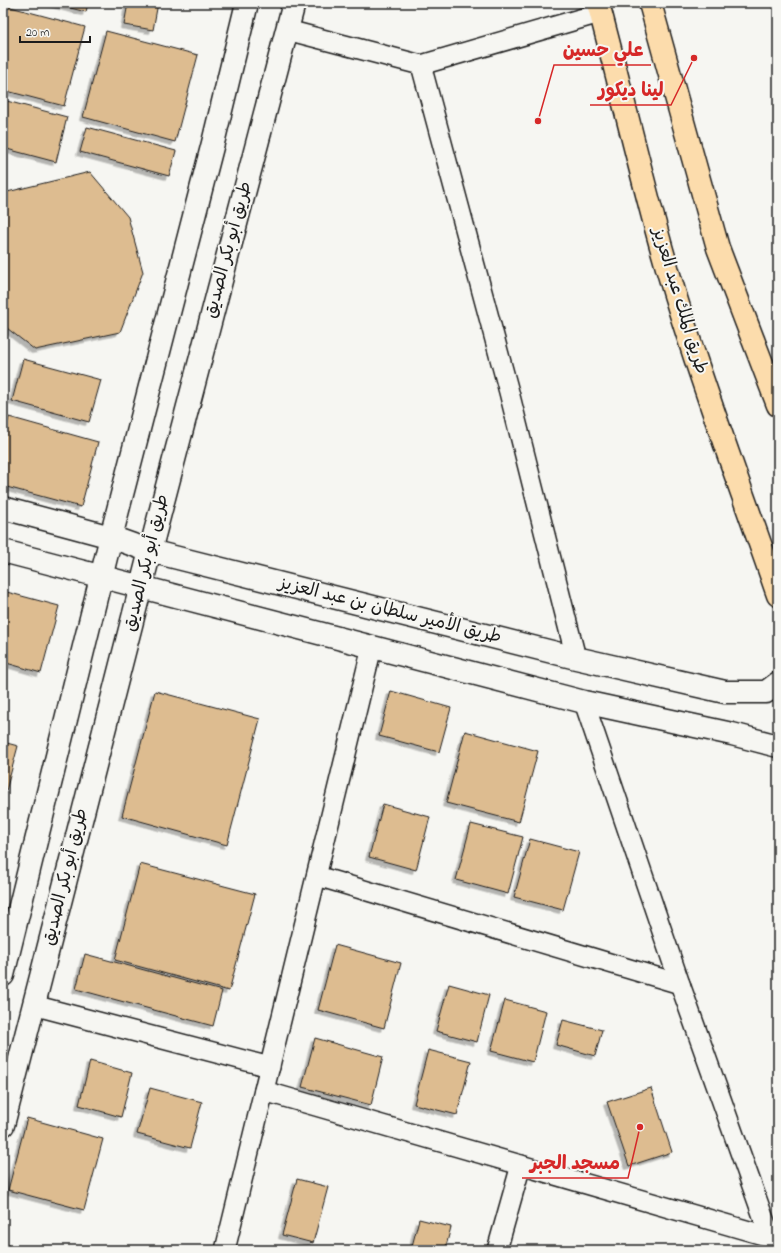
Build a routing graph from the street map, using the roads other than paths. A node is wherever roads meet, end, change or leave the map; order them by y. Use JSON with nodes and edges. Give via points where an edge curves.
{"nodes":[{"id":1,"x":247,"y":3,"type":"edge"},
{"id":2,"x":294,"y":3,"type":"edge"},
{"id":3,"x":650,"y":3,"type":"edge"},
{"id":4,"x":599,"y":8,"type":"edge"},
{"id":5,"x":288,"y":30,"type":"junction"},
{"id":6,"x":421,"y":65,"type":"junction"},
{"id":7,"x":778,"y":405,"type":"edge"},
{"id":8,"x":3,"y":508,"type":"edge"},
{"id":9,"x":111,"y":537,"type":"junction"},
{"id":10,"x":150,"y":550,"type":"junction"},
{"id":11,"x":3,"y":551,"type":"edge"},
{"id":12,"x":102,"y":576,"type":"junction"},
{"id":13,"x":141,"y":586,"type":"junction"},
{"id":14,"x":778,"y":595,"type":"edge"},
{"id":15,"x":372,"y":647,"type":"junction"},
{"id":16,"x":576,"y":658,"type":"junction"},
{"id":17,"x":778,"y":683,"type":"edge"},
{"id":18,"x":584,"y":702,"type":"junction"},
{"id":19,"x":778,"y":746,"type":"edge"},
{"id":20,"x":317,"y":876,"type":"junction"},
{"id":21,"x":8,"y":937,"type":"edge"},
{"id":22,"x":3,"y":976,"type":"edge"},
{"id":23,"x":680,"y":984,"type":"junction"},
{"id":24,"x":33,"y":1006,"type":"junction"},
{"id":25,"x":270,"y":1067,"type":"junction"},
{"id":26,"x":264,"y":1091,"type":"junction"},
{"id":27,"x":3,"y":1125,"type":"edge"},
{"id":28,"x":521,"y":1165,"type":"junction"},
{"id":29,"x":772,"y":1243,"type":"edge"},
{"id":30,"x":225,"y":1250,"type":"edge"},
{"id":31,"x":497,"y":1250,"type":"edge"}],
"edges":[{"from":1,"to":9,"type":"main road","name":"طريق أبو بكر الصديق"},
{"from":2,"to":5,"type":"main road","name":"طريق أبو بكر الصديق"},
{"from":3,"to":7,"type":"highway","via":[[718,248]]},
{"from":4,"to":6,"type":"street"},
{"from":4,"to":14,"type":"highway","name":"طريق الملك عبد العزيز","via":[[649,206],[688,336]]},
{"from":5,"to":6,"type":"street"},
{"from":5,"to":10,"type":"main road","name":"طريق أبو بكر الصديق"},
{"from":6,"to":16,"type":"street","via":[[509,392]]},
{"from":8,"to":9,"type":"main road","name":"طريق الأمير سلطان بن عبد العزيز"},
{"from":9,"to":10,"type":"main road","name":"طريق الأمير سلطان بن عبد العزيز"},
{"from":9,"to":12,"type":"main road","name":"طريق أبو بكر الصديق"},
{"from":10,"to":13,"type":"main road","name":"طريق أبو بكر الصديق"},
{"from":10,"to":16,"type":"main road","name":"طريق الأمير سلطان بن عبد العزيز"},
{"from":11,"to":12,"type":"main road"},
{"from":12,"to":13,"type":"main road"},
{"from":12,"to":21,"type":"main road","name":"طريق أبو بكر الصديق"},
{"from":13,"to":15,"type":"main road"},
{"from":13,"to":24,"type":"main road","name":"طريق أبو بكر الصديق"},
{"from":15,"to":18,"type":"main road"},
{"from":15,"to":20,"type":"street"},
{"from":16,"to":17,"type":"main road","name":"طريق الأمير سلطان بن عبد العزيز","via":[[725,692],[766,692]]},
{"from":18,"to":19,"type":"main road"},
{"from":18,"to":23,"type":"street"},
{"from":20,"to":23,"type":"street"},
{"from":20,"to":25,"type":"street"},
{"from":21,"to":22,"type":"main road","name":"طريق أبو بكر الصديق"},
{"from":23,"to":29,"type":"street"},
{"from":24,"to":25,"type":"street"},
{"from":24,"to":27,"type":"main road","name":"طريق أبو بكر الصديق"},
{"from":25,"to":26,"type":"street"},
{"from":26,"to":28,"type":"street"},
{"from":26,"to":30,"type":"street"},
{"from":28,"to":29,"type":"street"},
{"from":28,"to":31,"type":"street"}]}
